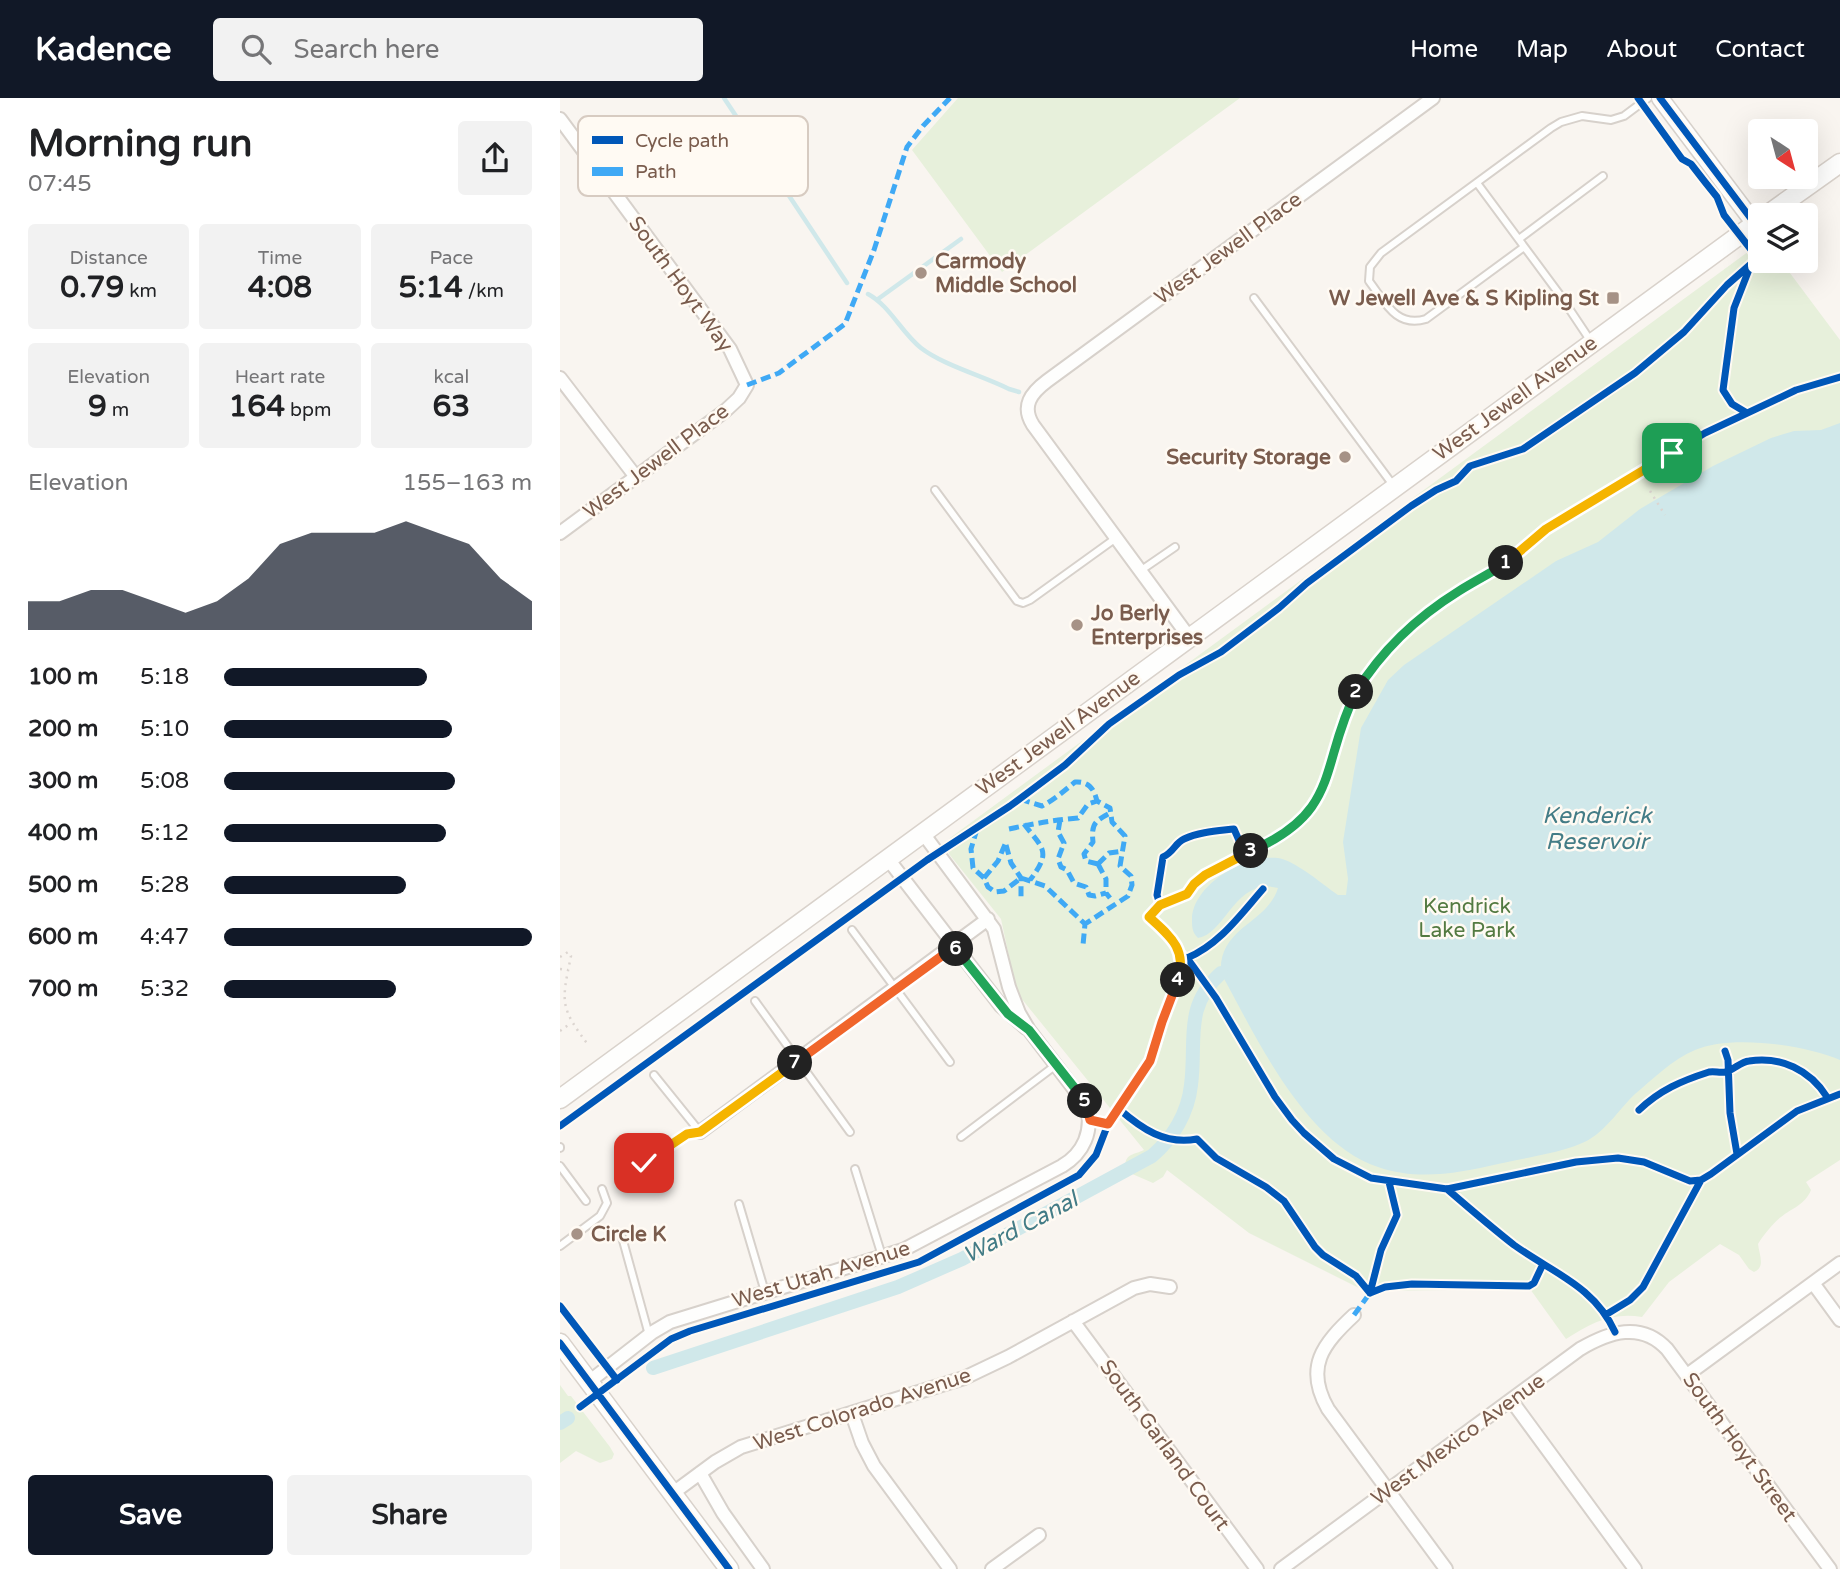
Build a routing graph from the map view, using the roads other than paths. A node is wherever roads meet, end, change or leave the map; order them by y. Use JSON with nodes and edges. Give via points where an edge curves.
{"nodes":[{"id":1,"x":1433,"y":98,"type":"edge"},
{"id":2,"x":1648,"y":98,"type":"edge"},
{"id":3,"x":1660,"y":98,"type":"edge"},
{"id":4,"x":560,"y":119,"type":"edge"},
{"id":5,"x":578,"y":143,"type":"edge"},
{"id":6,"x":1840,"y":163,"type":"edge"},
{"id":7,"x":1603,"y":176,"type":"dead end"},
{"id":8,"x":1477,"y":183,"type":"junction"},
{"id":9,"x":617,"y":196,"type":"edge"},
{"id":10,"x":1785,"y":203,"type":"edge"},
{"id":11,"x":1748,"y":204,"type":"edge"},
{"id":12,"x":1748,"y":229,"type":"edge"},
{"id":13,"x":1519,"y":239,"type":"junction"},
{"id":14,"x":1524,"y":247,"type":"junction"},
{"id":15,"x":1254,"y":298,"type":"dead end"},
{"id":16,"x":1591,"y":342,"type":"junction"},
{"id":17,"x":560,"y":378,"type":"edge"},
{"id":18,"x":747,"y":385,"type":"joint"},
{"id":19,"x":636,"y":477,"type":"junction"},
{"id":20,"x":1395,"y":486,"type":"junction"},
{"id":21,"x":935,"y":489,"type":"dead end"},
{"id":22,"x":560,"y":533,"type":"edge"},
{"id":23,"x":1116,"y":538,"type":"junction"},
{"id":24,"x":1175,"y":547,"type":"dead end"},
{"id":25,"x":1140,"y":571,"type":"junction"},
{"id":26,"x":1189,"y":637,"type":"junction"},
{"id":27,"x":922,"y":832,"type":"junction"},
{"id":28,"x":888,"y":859,"type":"junction"},
{"id":29,"x":988,"y":919,"type":"junction"},
{"id":30,"x":852,"y":930,"type":"dead end"},
{"id":31,"x":954,"y":947,"type":"junction"},
{"id":32,"x":895,"y":989,"type":"junction"},
{"id":33,"x":754,"y":1001,"type":"dead end"},
{"id":34,"x":1029,"y":1030,"type":"junction"},
{"id":35,"x":796,"y":1061,"type":"junction"},
{"id":36,"x":950,"y":1062,"type":"dead end"},
{"id":37,"x":1056,"y":1065,"type":"junction"},
{"id":38,"x":654,"y":1076,"type":"dead end"},
{"id":39,"x":560,"y":1099,"type":"edge"},
{"id":40,"x":700,"y":1132,"type":"junction"},
{"id":41,"x":850,"y":1132,"type":"dead end"},
{"id":42,"x":961,"y":1137,"type":"dead end"},
{"id":43,"x":644,"y":1163,"type":"dead end"},
{"id":44,"x":560,"y":1166,"type":"edge"},
{"id":45,"x":855,"y":1169,"type":"dead end"},
{"id":46,"x":602,"y":1189,"type":"dead end"},
{"id":47,"x":586,"y":1201,"type":"dead end"},
{"id":48,"x":739,"y":1204,"type":"dead end"},
{"id":49,"x":622,"y":1237,"type":"dead end"},
{"id":50,"x":560,"y":1246,"type":"edge"},
{"id":51,"x":882,"y":1257,"type":"junction"},
{"id":52,"x":1840,"y":1263,"type":"edge"},
{"id":53,"x":1813,"y":1283,"type":"junction"},
{"id":54,"x":1170,"y":1287,"type":"dead end"},
{"id":55,"x":765,"y":1292,"type":"junction"},
{"id":56,"x":1354,"y":1315,"type":"dead end"},
{"id":57,"x":1840,"y":1320,"type":"edge"},
{"id":58,"x":1073,"y":1321,"type":"junction"},
{"id":59,"x":1644,"y":1332,"type":"joint"},
{"id":60,"x":649,"y":1335,"type":"junction"},
{"id":61,"x":560,"y":1343,"type":"edge"},
{"id":62,"x":1686,"y":1375,"type":"junction"},
{"id":63,"x":590,"y":1381,"type":"junction"},
{"id":64,"x":1511,"y":1400,"type":"junction"},
{"id":65,"x":852,"y":1414,"type":"junction"},
{"id":66,"x":700,"y":1473,"type":"junction"},
{"id":67,"x":1388,"y":1491,"type":"junction"},
{"id":68,"x":673,"y":1493,"type":"junction"},
{"id":69,"x":1039,"y":1535,"type":"dead end"},
{"id":70,"x":729,"y":1569,"type":"edge"},
{"id":71,"x":763,"y":1569,"type":"edge"},
{"id":72,"x":950,"y":1569,"type":"edge"},
{"id":73,"x":992,"y":1569,"type":"edge"},
{"id":74,"x":1256,"y":1569,"type":"edge"},
{"id":75,"x":1281,"y":1569,"type":"edge"},
{"id":76,"x":1446,"y":1569,"type":"edge"},
{"id":77,"x":1635,"y":1569,"type":"edge"},
{"id":78,"x":1830,"y":1569,"type":"edge"}],
"edges":[{"from":1,"to":23,"type":"street","name":"West Jewell Place","via":[[1033,392],[1028,403],[1033,425]]},
{"from":2,"to":8,"type":"lane","via":[[1611,120],[1582,116],[1561,122]]},
{"from":3,"to":11,"type":"street"},
{"from":4,"to":5,"type":"street","name":"South Hoyt Way"},
{"from":6,"to":10,"type":"main road","name":"West Jewell Avenue"},
{"from":7,"to":13,"type":"lane"},
{"from":8,"to":13,"type":"lane"},
{"from":8,"to":14,"type":"lane","via":[[1375,260],[1369,281],[1394,315],[1409,322],[1426,319]]},
{"from":9,"to":18,"type":"street","name":"South Hoyt Way","via":[[730,349]]},
{"from":12,"to":16,"type":"main road","name":"West Jewell Avenue"},
{"from":13,"to":14,"type":"lane"},
{"from":14,"to":16,"type":"lane"},
{"from":15,"to":20,"type":"lane"},
{"from":16,"to":20,"type":"main road","name":"West Jewell Avenue"},
{"from":17,"to":19,"type":"street"},
{"from":18,"to":19,"type":"street","name":"West Jewell Place","via":[[725,411]]},
{"from":19,"to":22,"type":"street","name":"West Jewell Place"},
{"from":20,"to":26,"type":"main road","name":"West Jewell Avenue"},
{"from":21,"to":23,"type":"lane","via":[[1017,601],[1023,603]]},
{"from":23,"to":25,"type":"street"},
{"from":24,"to":25,"type":"lane"},
{"from":25,"to":26,"type":"street"},
{"from":26,"to":27,"type":"main road","name":"West Jewell Avenue"},
{"from":27,"to":28,"type":"main road","name":"West Jewell Avenue"},
{"from":27,"to":29,"type":"street"},
{"from":28,"to":31,"type":"street"},
{"from":28,"to":39,"type":"main road","name":"West Jewell Avenue"},
{"from":29,"to":31,"type":"street"},
{"from":29,"to":34,"type":"street","via":[[997,936],[1013,1000]]},
{"from":30,"to":32,"type":"lane"},
{"from":31,"to":32,"type":"street"},
{"from":31,"to":34,"type":"street","via":[[1008,1014]]},
{"from":32,"to":35,"type":"street"},
{"from":32,"to":36,"type":"lane"},
{"from":33,"to":35,"type":"lane"},
{"from":34,"to":37,"type":"street"},
{"from":35,"to":40,"type":"street"},
{"from":35,"to":41,"type":"lane"},
{"from":37,"to":42,"type":"lane"},
{"from":37,"to":51,"type":"street","name":"West Utah Avenue","via":[[1087,1106],[1090,1120],[1078,1153],[927,1239]]},
{"from":38,"to":40,"type":"lane"},
{"from":40,"to":43,"type":"lane","via":[[687,1134]]},
{"from":44,"to":47,"type":"lane"},
{"from":45,"to":51,"type":"lane"},
{"from":46,"to":50,"type":"lane","via":[[607,1203],[604,1213]]},
{"from":48,"to":55,"type":"lane"},
{"from":49,"to":60,"type":"lane"},
{"from":51,"to":55,"type":"street","name":"West Utah Avenue"},
{"from":52,"to":53,"type":"street"},
{"from":53,"to":57,"type":"street"},
{"from":53,"to":62,"type":"street"},
{"from":54,"to":58,"type":"street","name":"West Colorado Avenue","via":[[1150,1284],[1134,1288]]},
{"from":55,"to":60,"type":"street","name":"West Utah Avenue","via":[[683,1316]]},
{"from":56,"to":67,"type":"street","via":[[1322,1349],[1317,1382],[1328,1409]]},
{"from":58,"to":65,"type":"street","name":"West Colorado Avenue","via":[[976,1373]]},
{"from":58,"to":74,"type":"street","name":"South Garland Court"},
{"from":59,"to":62,"type":"street","name":"South Hoyt Street","via":[[1661,1343]]},
{"from":59,"to":64,"type":"street","name":"West Mexico Avenue","via":[[1615,1332],[1597,1339]]},
{"from":60,"to":63,"type":"street","name":"West Utah Avenue"},
{"from":61,"to":63,"type":"main road"},
{"from":62,"to":78,"type":"street","name":"South Hoyt Street"},
{"from":63,"to":68,"type":"main road"},
{"from":64,"to":67,"type":"street","name":"West Mexico Avenue"},
{"from":64,"to":77,"type":"street"},
{"from":65,"to":66,"type":"street","name":"West Colorado Avenue","via":[[748,1444]]},
{"from":65,"to":72,"type":"street","via":[[874,1466]]},
{"from":66,"to":68,"type":"street","name":"West Colorado Avenue"},
{"from":66,"to":71,"type":"street"},
{"from":67,"to":75,"type":"street","name":"West Mexico Avenue"},
{"from":67,"to":76,"type":"street"},
{"from":68,"to":70,"type":"main road"},
{"from":69,"to":73,"type":"street"}]}
